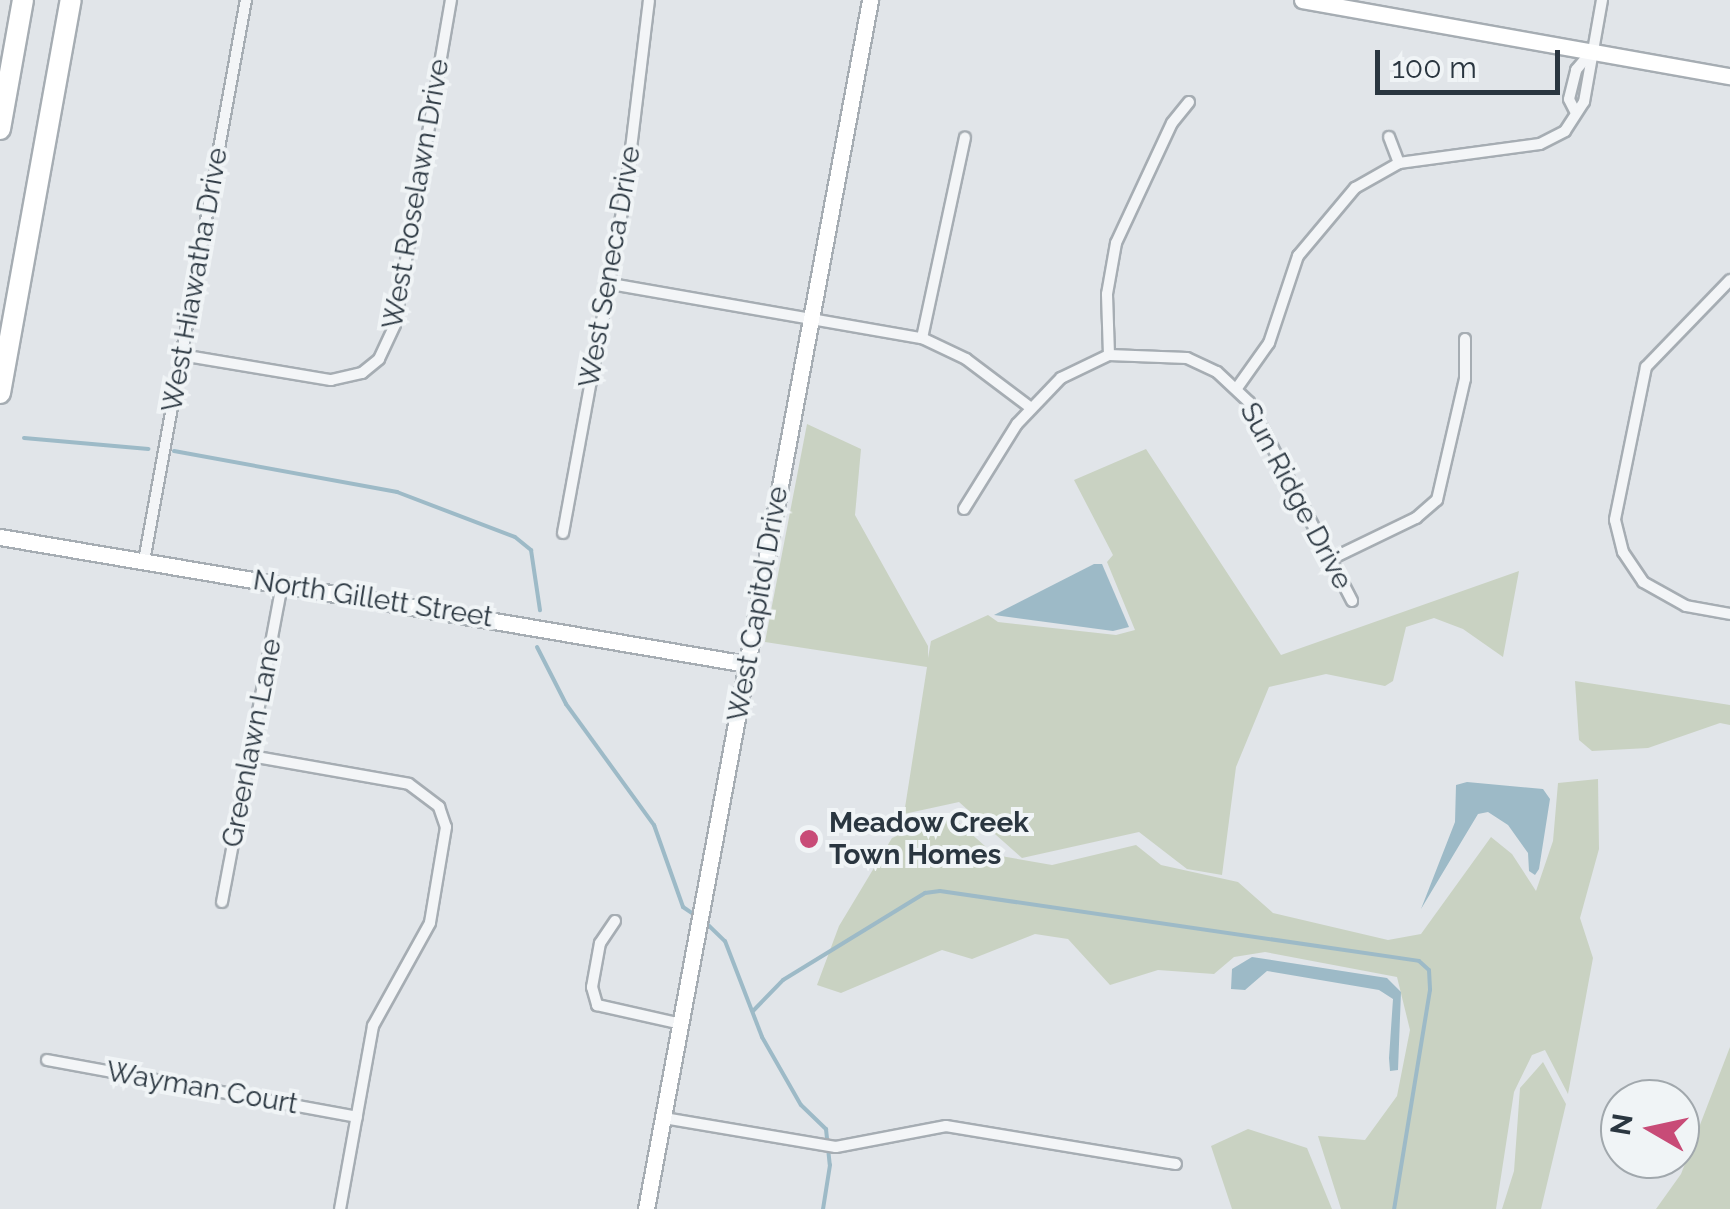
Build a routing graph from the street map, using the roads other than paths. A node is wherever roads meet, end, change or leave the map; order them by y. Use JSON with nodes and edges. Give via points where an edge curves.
{"nodes":[{"id":1,"x":24,"y":0,"type":"edge"},
{"id":2,"x":71,"y":0,"type":"edge"},
{"id":3,"x":246,"y":0,"type":"edge"},
{"id":4,"x":451,"y":0,"type":"edge"},
{"id":5,"x":649,"y":0,"type":"edge"},
{"id":6,"x":870,"y":0,"type":"edge"},
{"id":7,"x":1302,"y":0,"type":"edge"},
{"id":8,"x":1602,"y":0,"type":"edge"},
{"id":9,"x":1591,"y":52,"type":"junction"},
{"id":10,"x":1730,"y":76,"type":"edge"},
{"id":11,"x":1189,"y":102,"type":"dead end"},
{"id":12,"x":0,"y":129,"type":"edge"},
{"id":13,"x":1389,"y":137,"type":"dead end"},
{"id":14,"x":965,"y":138,"type":"dead end"},
{"id":15,"x":1399,"y":163,"type":"junction"},
{"id":16,"x":1730,"y":280,"type":"edge"},
{"id":17,"x":610,"y":284,"type":"junction"},
{"id":18,"x":810,"y":319,"type":"junction"},
{"id":19,"x":922,"y":338,"type":"junction"},
{"id":20,"x":1464,"y":339,"type":"dead end"},
{"id":21,"x":181,"y":355,"type":"junction"},
{"id":22,"x":1109,"y":355,"type":"junction"},
{"id":23,"x":1237,"y":388,"type":"junction"},
{"id":24,"x":0,"y":394,"type":"edge"},
{"id":25,"x":1030,"y":408,"type":"junction"},
{"id":26,"x":964,"y":509,"type":"dead end"},
{"id":27,"x":563,"y":533,"type":"dead end"},
{"id":28,"x":0,"y":537,"type":"edge"},
{"id":29,"x":1329,"y":560,"type":"junction"},
{"id":30,"x":144,"y":561,"type":"junction"},
{"id":31,"x":282,"y":584,"type":"junction"},
{"id":32,"x":1352,"y":602,"type":"dead end"},
{"id":33,"x":1730,"y":614,"type":"edge"},
{"id":34,"x":746,"y":664,"type":"junction"},
{"id":35,"x":251,"y":756,"type":"junction"},
{"id":36,"x":222,"y":902,"type":"dead end"},
{"id":37,"x":615,"y":921,"type":"dead end"},
{"id":38,"x":681,"y":1024,"type":"junction"},
{"id":39,"x":47,"y":1060,"type":"dead end"},
{"id":40,"x":357,"y":1117,"type":"junction"},
{"id":41,"x":664,"y":1118,"type":"junction"},
{"id":42,"x":1176,"y":1164,"type":"dead end"},
{"id":43,"x":340,"y":1209,"type":"edge"},
{"id":44,"x":646,"y":1209,"type":"edge"}],
"edges":[{"from":1,"to":12,"type":"highway"},
{"from":2,"to":24,"type":"highway"},
{"from":3,"to":21,"type":"street","name":"West Hiawatha Drive"},
{"from":4,"to":21,"type":"street","name":"West Roselawn Drive","via":[[395,324],[379,359],[362,373],[331,380]]},
{"from":5,"to":17,"type":"street","name":"West Seneca Drive"},
{"from":6,"to":18,"type":"street","name":"West Capitol Drive"},
{"from":7,"to":9,"type":"street"},
{"from":8,"to":9,"type":"street"},
{"from":9,"to":10,"type":"street"},
{"from":9,"to":15,"type":"street","via":[[1576,70],[1569,98],[1575,110],[1565,131],[1540,144]]},
{"from":11,"to":22,"type":"street","via":[[1172,122],[1116,243],[1107,294]]},
{"from":13,"to":15,"type":"street"},
{"from":14,"to":19,"type":"street"},
{"from":15,"to":23,"type":"street","via":[[1354,188],[1311,234],[1290,273],[1269,342]]},
{"from":16,"to":33,"type":"street","via":[[1646,367],[1616,520],[1623,552],[1644,582],[1686,606]]},
{"from":17,"to":18,"type":"street"},
{"from":17,"to":27,"type":"street","name":"West Seneca Drive"},
{"from":18,"to":19,"type":"street"},
{"from":18,"to":34,"type":"street","name":"West Capitol Drive"},
{"from":19,"to":25,"type":"street","via":[[966,359]]},
{"from":20,"to":29,"type":"street","via":[[1461,398],[1437,500],[1416,518]]},
{"from":21,"to":30,"type":"street","name":"West Hiawatha Drive"},
{"from":22,"to":23,"type":"street","name":"Sun Ridge Drive","via":[[1187,358]]},
{"from":22,"to":25,"type":"street","name":"Sun Ridge Drive","via":[[1061,378]]},
{"from":23,"to":29,"type":"street","name":"Sun Ridge Drive","via":[[1261,422]]},
{"from":25,"to":26,"type":"street","name":"Sun Ridge Drive"},
{"from":28,"to":30,"type":"street","name":"North Gillett Street"},
{"from":29,"to":32,"type":"street","name":"Sun Ridge Drive"},
{"from":30,"to":31,"type":"street","name":"North Gillett Street"},
{"from":31,"to":34,"type":"street","name":"North Gillett Street"},
{"from":31,"to":35,"type":"street","name":"Greenlawn Lane"},
{"from":34,"to":38,"type":"street","name":"West Capitol Drive"},
{"from":35,"to":36,"type":"street","name":"Greenlawn Lane"},
{"from":35,"to":40,"type":"street","via":[[410,784],[443,816],[446,846],[434,910],[374,1026]]},
{"from":37,"to":38,"type":"street","via":[[600,943],[592,987],[596,1005]]},
{"from":38,"to":41,"type":"street","name":"West Capitol Drive"},
{"from":39,"to":40,"type":"street","name":"Wayman Court"},
{"from":40,"to":43,"type":"street"},
{"from":41,"to":42,"type":"street","via":[[836,1147],[946,1126]]},
{"from":41,"to":44,"type":"street","name":"West Capitol Drive"}]}
